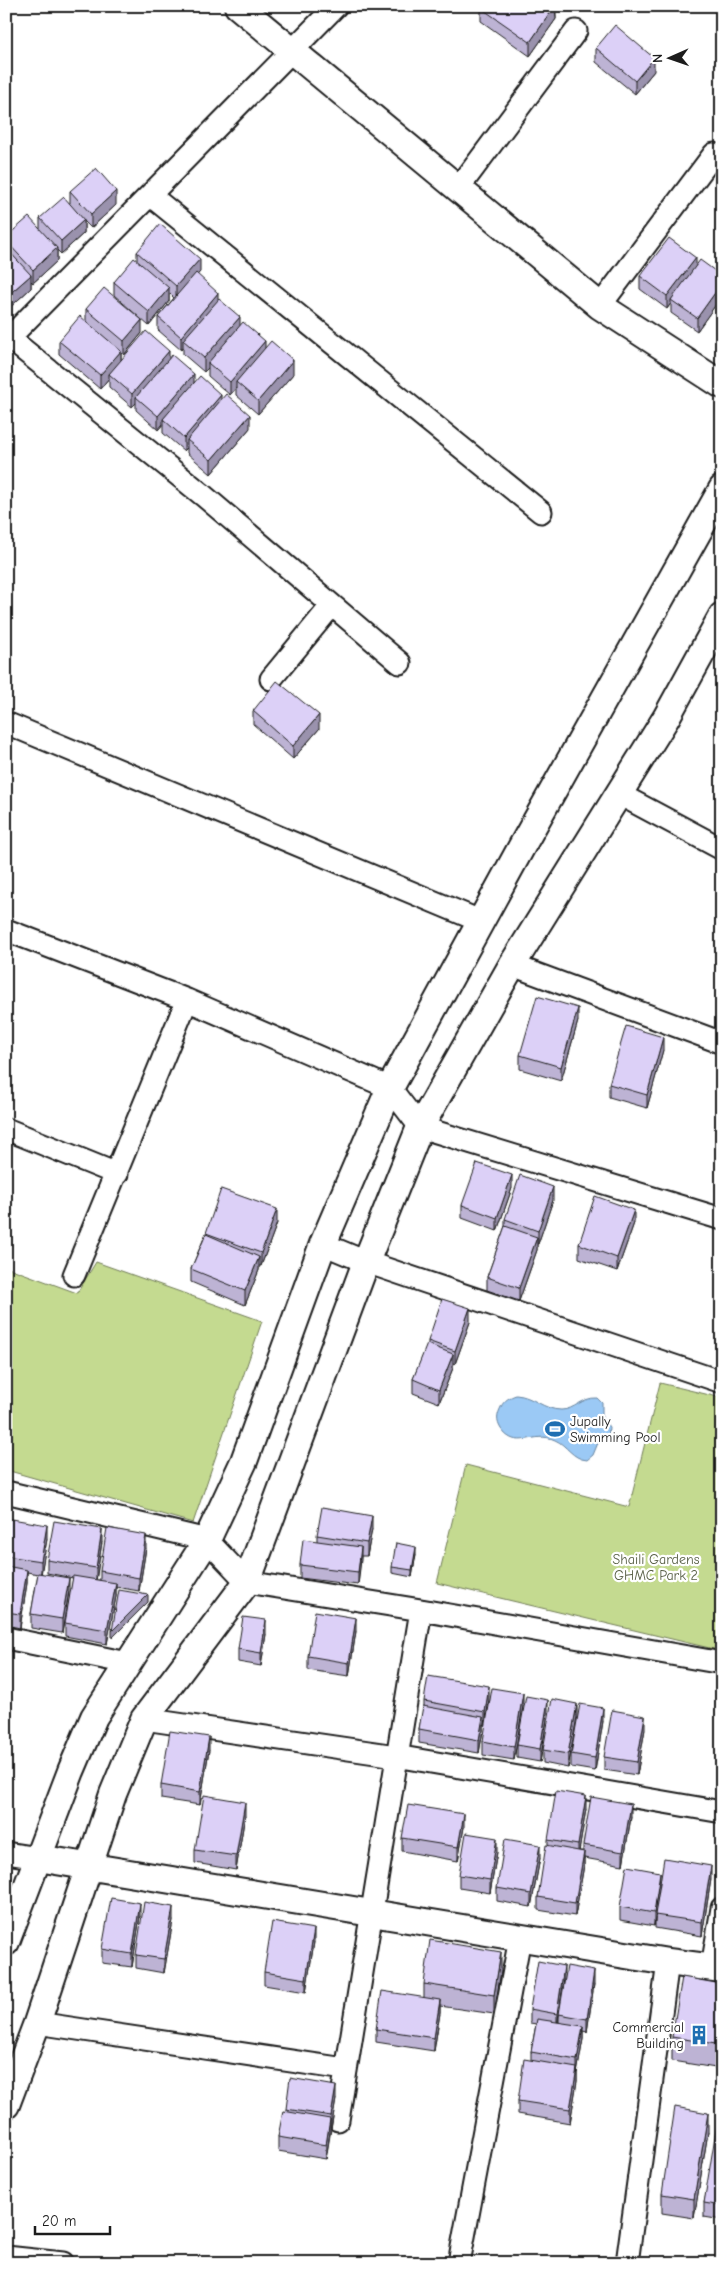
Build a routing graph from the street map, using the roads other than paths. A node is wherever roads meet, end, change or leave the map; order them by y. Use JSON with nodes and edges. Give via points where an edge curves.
{"nodes":[{"id":1,"x":238,"y":6,"type":"edge"},
{"id":2,"x":336,"y":6,"type":"edge"},
{"id":3,"x":576,"y":31,"type":"dead end"},
{"id":4,"x":293,"y":50,"type":"junction"},
{"id":5,"x":714,"y":154,"type":"dead end"},
{"id":6,"x":458,"y":189,"type":"junction"},
{"id":7,"x":151,"y":196,"type":"junction"},
{"id":8,"x":600,"y":306,"type":"junction"},
{"id":9,"x":8,"y":339,"type":"edge"},
{"id":10,"x":722,"y":385,"type":"edge"},
{"id":11,"x":722,"y":489,"type":"edge"},
{"id":12,"x":541,"y":512,"type":"dead end"},
{"id":13,"x":332,"y":605,"type":"junction"},
{"id":14,"x":722,"y":616,"type":"edge"},
{"id":15,"x":400,"y":662,"type":"dead end"},
{"id":16,"x":271,"y":679,"type":"dead end"},
{"id":17,"x":6,"y":723,"type":"edge"},
{"id":18,"x":619,"y":794,"type":"junction"},
{"id":19,"x":722,"y":849,"type":"edge"},
{"id":20,"x":480,"y":921,"type":"junction"},
{"id":21,"x":6,"y":930,"type":"edge"},
{"id":22,"x":512,"y":966,"type":"junction"},
{"id":23,"x":187,"y":1000,"type":"junction"},
{"id":24,"x":722,"y":1043,"type":"edge"},
{"id":25,"x":390,"y":1088,"type":"junction"},
{"id":26,"x":420,"y":1127,"type":"junction"},
{"id":27,"x":6,"y":1129,"type":"edge"},
{"id":28,"x":117,"y":1174,"type":"junction"},
{"id":29,"x":721,"y":1217,"type":"edge"},
{"id":30,"x":323,"y":1244,"type":"junction"},
{"id":31,"x":366,"y":1262,"type":"junction"},
{"id":32,"x":74,"y":1274,"type":"dead end"},
{"id":33,"x":722,"y":1382,"type":"edge"},
{"id":34,"x":6,"y":1492,"type":"edge"},
{"id":35,"x":207,"y":1540,"type":"junction"},
{"id":36,"x":247,"y":1582,"type":"junction"},
{"id":37,"x":422,"y":1610,"type":"junction"},
{"id":38,"x":6,"y":1638,"type":"edge"},
{"id":39,"x":128,"y":1663,"type":"junction"},
{"id":40,"x":722,"y":1663,"type":"edge"},
{"id":41,"x":144,"y":1719,"type":"junction"},
{"id":42,"x":396,"y":1756,"type":"junction"},
{"id":43,"x":722,"y":1812,"type":"edge"},
{"id":44,"x":6,"y":1853,"type":"edge"},
{"id":45,"x":38,"y":1858,"type":"junction"},
{"id":46,"x":90,"y":1865,"type":"junction"},
{"id":47,"x":722,"y":1908,"type":"edge"},
{"id":48,"x":371,"y":1914,"type":"junction"},
{"id":49,"x":520,"y":1938,"type":"junction"},
{"id":50,"x":6,"y":1942,"type":"edge"},
{"id":51,"x":668,"y":1962,"type":"junction"},
{"id":52,"x":717,"y":1968,"type":"edge"},
{"id":53,"x":37,"y":2023,"type":"junction"},
{"id":54,"x":345,"y":2069,"type":"junction"},
{"id":55,"x":6,"y":2105,"type":"edge"},
{"id":56,"x":338,"y":2120,"type":"dead end"},
{"id":57,"x":6,"y":2257,"type":"edge"},
{"id":58,"x":64,"y":2263,"type":"edge"},
{"id":59,"x":460,"y":2263,"type":"edge"},
{"id":60,"x":627,"y":2263,"type":"edge"}],
"edges":[{"from":1,"to":4,"type":"street"},
{"from":2,"to":4,"type":"street"},
{"from":3,"to":6,"type":"street"},
{"from":4,"to":6,"type":"street"},
{"from":4,"to":7,"type":"street"},
{"from":5,"to":8,"type":"street"},
{"from":6,"to":8,"type":"street"},
{"from":7,"to":9,"type":"street"},
{"from":7,"to":12,"type":"street"},
{"from":8,"to":10,"type":"street"},
{"from":9,"to":13,"type":"street","via":[[204,496]]},
{"from":11,"to":20,"type":"street"},
{"from":13,"to":15,"type":"street"},
{"from":13,"to":16,"type":"street"},
{"from":14,"to":18,"type":"street","via":[[666,718]]},
{"from":17,"to":20,"type":"street"},
{"from":18,"to":19,"type":"street"},
{"from":18,"to":22,"type":"street"},
{"from":20,"to":25,"type":"street"},
{"from":21,"to":23,"type":"street"},
{"from":22,"to":24,"type":"street"},
{"from":22,"to":26,"type":"street"},
{"from":23,"to":25,"type":"street"},
{"from":23,"to":28,"type":"street"},
{"from":25,"to":26,"type":"street"},
{"from":25,"to":30,"type":"street"},
{"from":26,"to":29,"type":"street"},
{"from":26,"to":31,"type":"street"},
{"from":27,"to":28,"type":"street"},
{"from":28,"to":32,"type":"street"},
{"from":30,"to":31,"type":"street"},
{"from":30,"to":35,"type":"street","via":[[244,1461]]},
{"from":31,"to":33,"type":"street"},
{"from":31,"to":36,"type":"street"},
{"from":34,"to":35,"type":"street"},
{"from":35,"to":36,"type":"street"},
{"from":35,"to":39,"type":"street"},
{"from":36,"to":37,"type":"street"},
{"from":36,"to":41,"type":"street"},
{"from":37,"to":40,"type":"street"},
{"from":37,"to":42,"type":"street"},
{"from":38,"to":39,"type":"street"},
{"from":39,"to":45,"type":"street","via":[[94,1717]]},
{"from":41,"to":42,"type":"street"},
{"from":41,"to":46,"type":"street","via":[[113,1794]]},
{"from":42,"to":43,"type":"street"},
{"from":42,"to":48,"type":"street"},
{"from":44,"to":45,"type":"street"},
{"from":45,"to":46,"type":"street"},
{"from":45,"to":50,"type":"street"},
{"from":46,"to":48,"type":"street"},
{"from":46,"to":53,"type":"street"},
{"from":47,"to":52,"type":"street"},
{"from":48,"to":49,"type":"street"},
{"from":48,"to":54,"type":"street"},
{"from":49,"to":51,"type":"street"},
{"from":49,"to":59,"type":"street"},
{"from":51,"to":52,"type":"street"},
{"from":51,"to":60,"type":"street"},
{"from":53,"to":54,"type":"street"},
{"from":53,"to":55,"type":"street"},
{"from":54,"to":56,"type":"street"},
{"from":57,"to":58,"type":"street"}]}
